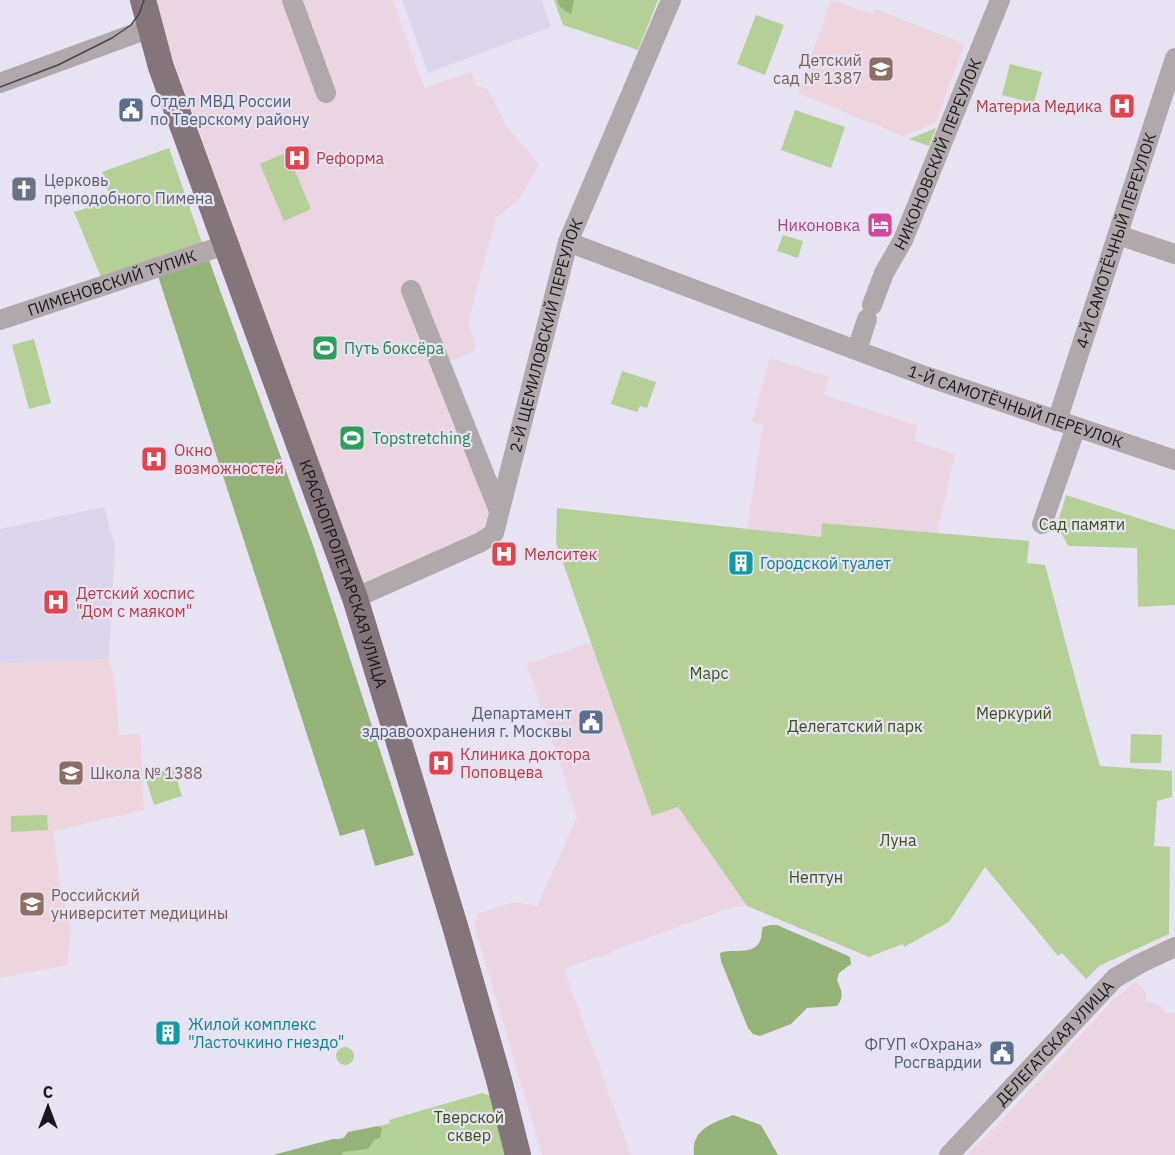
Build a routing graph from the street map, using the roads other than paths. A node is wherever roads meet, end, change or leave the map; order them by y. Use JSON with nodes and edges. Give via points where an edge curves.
{"nodes":[{"id":1,"x":143,"y":0,"type":"edge"},
{"id":2,"x":292,"y":0,"type":"edge"},
{"id":3,"x":671,"y":0,"type":"edge"},
{"id":4,"x":1000,"y":0,"type":"edge"},
{"id":5,"x":150,"y":28,"type":"junction"},
{"id":6,"x":1175,"y":58,"type":"edge"},
{"id":7,"x":0,"y":83,"type":"edge"},
{"id":8,"x":326,"y":93,"type":"dead end"},
{"id":9,"x":1118,"y":235,"type":"junction"},
{"id":10,"x":575,"y":244,"type":"junction"},
{"id":11,"x":225,"y":245,"type":"junction"},
{"id":12,"x":1175,"y":254,"type":"edge"},
{"id":13,"x":411,"y":290,"type":"dead end"},
{"id":14,"x":0,"y":320,"type":"edge"},
{"id":15,"x":857,"y":350,"type":"junction"},
{"id":16,"x":1057,"y":421,"type":"junction"},
{"id":17,"x":1076,"y":427,"type":"junction"},
{"id":18,"x":1175,"y":460,"type":"edge"},
{"id":19,"x":499,"y":511,"type":"junction"},
{"id":20,"x":1042,"y":524,"type":"dead end"},
{"id":21,"x":355,"y":598,"type":"junction"},
{"id":22,"x":1175,"y":947,"type":"edge"},
{"id":23,"x":518,"y":1155,"type":"edge"},
{"id":24,"x":949,"y":1155,"type":"edge"}],
"edges":[{"from":1,"to":5,"type":"main road","name":"КРАСНОПРОЛЕТАРСКАЯ УЛИЦА"},
{"from":2,"to":8,"type":"street"},
{"from":3,"to":10,"type":"street","name":"2-Й ЩЕМИЛОВСКИЙ ПЕРЕУЛОК"},
{"from":4,"to":15,"type":"street","name":"НИКОНОВСКИЙ ПЕРЕУЛОК","via":[[903,240],[884,273]]},
{"from":5,"to":7,"type":"street"},
{"from":5,"to":11,"type":"main road","name":"КРАСНОПРОЛЕТАРСКАЯ УЛИЦА"},
{"from":6,"to":9,"type":"street","name":"4-Й САМОТЁЧНЫЙ ПЕРЕУЛОК"},
{"from":9,"to":12,"type":"street"},
{"from":9,"to":16,"type":"street","name":"4-Й САМОТЁЧНЫЙ ПЕРЕУЛОК"},
{"from":10,"to":15,"type":"street","name":"1-Й САМОТЁЧНЫЙ ПЕРЕУЛОК"},
{"from":10,"to":19,"type":"street","name":"2-Й ЩЕМИЛОВСКИЙ ПЕРЕУЛОК"},
{"from":11,"to":14,"type":"street","name":"ПИМЕНОВСКИЙ ТУПИК"},
{"from":11,"to":21,"type":"main road","name":"КРАСНОПРОЛЕТАРСКАЯ УЛИЦА"},
{"from":13,"to":19,"type":"street"},
{"from":15,"to":16,"type":"street","name":"1-Й САМОТЁЧНЫЙ ПЕРЕУЛОК"},
{"from":16,"to":17,"type":"street","name":"1-Й САМОТЁЧНЫЙ ПЕРЕУЛОК"},
{"from":17,"to":18,"type":"street","name":"1-Й САМОТЁЧНЫЙ ПЕРЕУЛОК"},
{"from":17,"to":20,"type":"street"},
{"from":19,"to":21,"type":"street","name":"2-Й ЩЕМИЛОВСКИЙ ПЕРЕУЛОК","via":[[495,530],[488,538]]},
{"from":21,"to":23,"type":"main road","name":"КРАСНОПРОЛЕТАРСКАЯ УЛИЦА"},
{"from":22,"to":24,"type":"street","name":"ДЕЛЕГАТСКАЯ УЛИЦА","via":[[1124,972],[1105,989]]}]}
